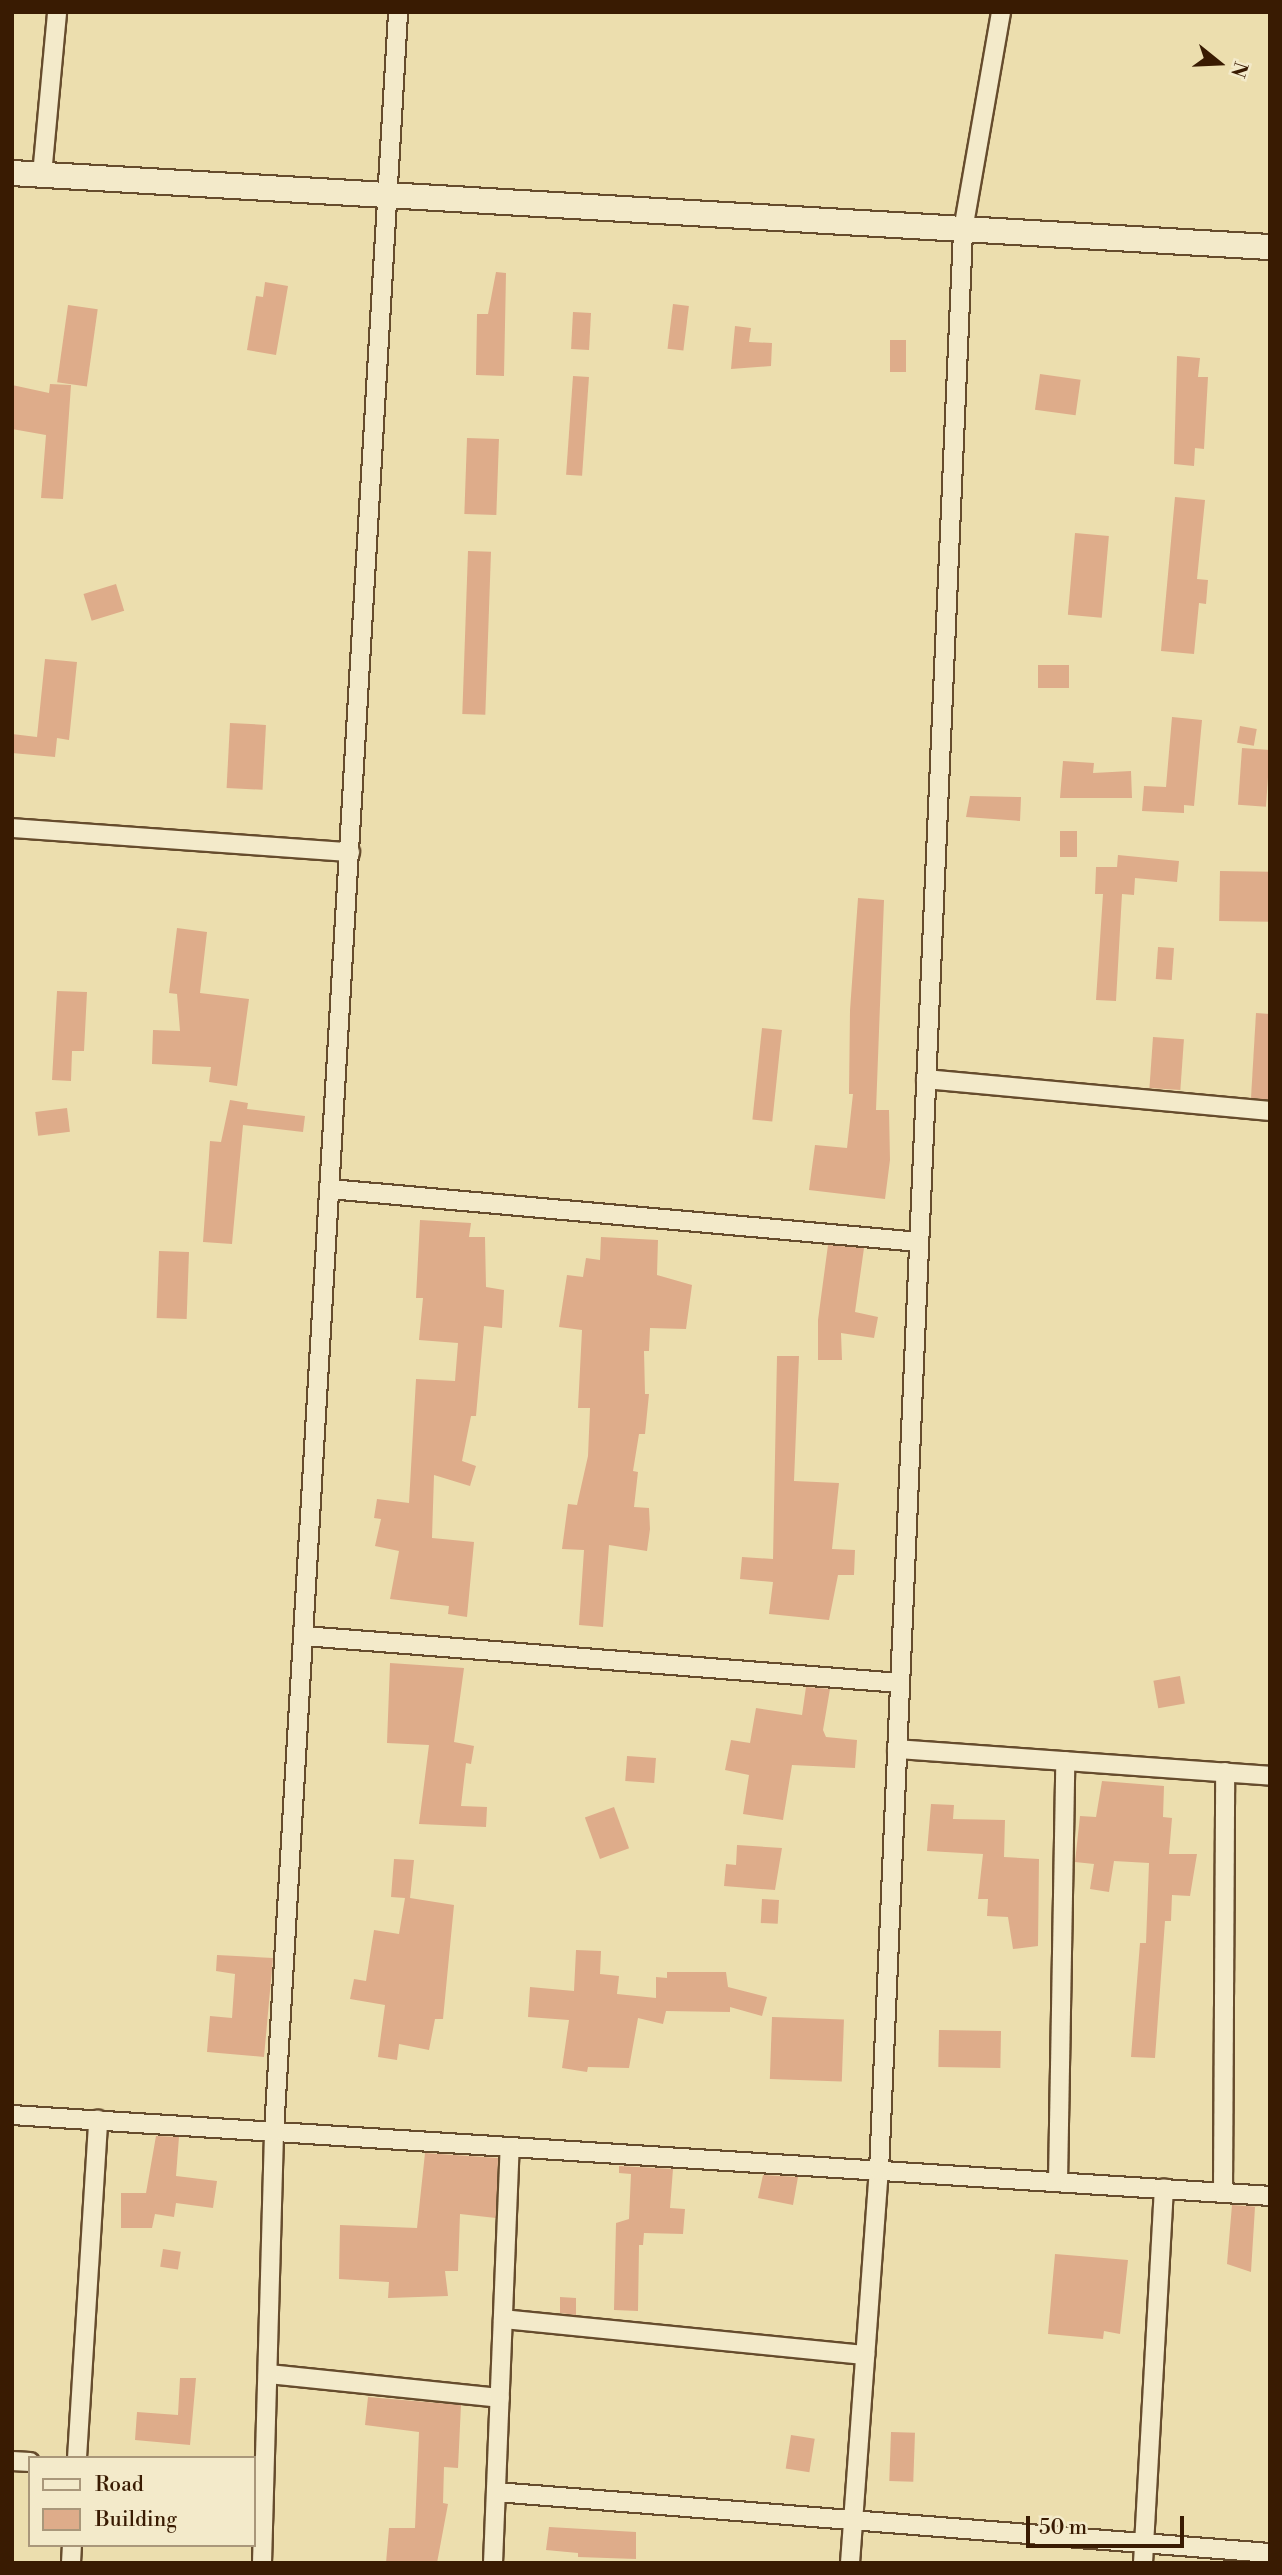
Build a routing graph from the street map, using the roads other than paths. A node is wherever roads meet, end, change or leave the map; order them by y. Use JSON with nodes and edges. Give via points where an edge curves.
{"nodes":[{"id":1,"x":57,"y":12,"type":"edge"},
{"id":2,"x":398,"y":12,"type":"edge"},
{"id":3,"x":1001,"y":12,"type":"edge"},
{"id":4,"x":12,"y":173,"type":"edge"},
{"id":5,"x":42,"y":175,"type":"junction"},
{"id":6,"x":388,"y":195,"type":"junction"},
{"id":7,"x":963,"y":230,"type":"junction"},
{"id":8,"x":1270,"y":247,"type":"edge"},
{"id":9,"x":12,"y":828,"type":"edge"},
{"id":10,"x":350,"y":852,"type":"junction"},
{"id":11,"x":926,"y":1079,"type":"junction"},
{"id":12,"x":1270,"y":1111,"type":"edge"},
{"id":13,"x":330,"y":1189,"type":"junction"},
{"id":14,"x":919,"y":1242,"type":"junction"},
{"id":15,"x":303,"y":1636,"type":"junction"},
{"id":16,"x":900,"y":1683,"type":"junction"},
{"id":17,"x":897,"y":1749,"type":"junction"},
{"id":18,"x":1065,"y":1761,"type":"junction"},
{"id":19,"x":1225,"y":1772,"type":"junction"},
{"id":20,"x":1270,"y":1776,"type":"edge"},
{"id":21,"x":12,"y":2115,"type":"edge"},
{"id":22,"x":98,"y":2120,"type":"junction"},
{"id":23,"x":274,"y":2132,"type":"junction"},
{"id":24,"x":510,"y":2147,"type":"junction"},
{"id":25,"x":879,"y":2171,"type":"junction"},
{"id":26,"x":1058,"y":2182,"type":"junction"},
{"id":27,"x":1164,"y":2189,"type":"junction"},
{"id":28,"x":1223,"y":2193,"type":"junction"},
{"id":29,"x":1270,"y":2196,"type":"edge"},
{"id":30,"x":503,"y":2319,"type":"junction"},
{"id":31,"x":866,"y":2356,"type":"junction"},
{"id":32,"x":268,"y":2374,"type":"junction"},
{"id":33,"x":500,"y":2398,"type":"junction"},
{"id":34,"x":77,"y":2456,"type":"edge"},
{"id":35,"x":259,"y":2477,"type":"edge"},
{"id":36,"x":496,"y":2493,"type":"junction"},
{"id":37,"x":853,"y":2520,"type":"junction"},
{"id":38,"x":1144,"y":2543,"type":"junction"},
{"id":39,"x":1270,"y":2553,"type":"edge"},
{"id":40,"x":262,"y":2563,"type":"edge"},
{"id":41,"x":493,"y":2563,"type":"edge"},
{"id":42,"x":850,"y":2563,"type":"edge"},
{"id":43,"x":1143,"y":2563,"type":"edge"}],
"edges":[{"from":1,"to":5,"type":"street"},
{"from":2,"to":6,"type":"street"},
{"from":3,"to":7,"type":"street"},
{"from":4,"to":5,"type":"street"},
{"from":5,"to":6,"type":"street"},
{"from":6,"to":7,"type":"street"},
{"from":6,"to":10,"type":"street"},
{"from":7,"to":8,"type":"street"},
{"from":7,"to":11,"type":"street"},
{"from":9,"to":10,"type":"street"},
{"from":10,"to":13,"type":"street"},
{"from":11,"to":12,"type":"street"},
{"from":11,"to":14,"type":"street"},
{"from":13,"to":14,"type":"street"},
{"from":13,"to":15,"type":"street"},
{"from":14,"to":16,"type":"street"},
{"from":15,"to":16,"type":"street"},
{"from":15,"to":23,"type":"street"},
{"from":16,"to":17,"type":"street"},
{"from":17,"to":18,"type":"street"},
{"from":17,"to":25,"type":"street"},
{"from":18,"to":19,"type":"street"},
{"from":18,"to":26,"type":"street"},
{"from":19,"to":20,"type":"street"},
{"from":19,"to":28,"type":"street"},
{"from":21,"to":22,"type":"street"},
{"from":22,"to":23,"type":"street"},
{"from":22,"to":34,"type":"street"},
{"from":23,"to":24,"type":"street"},
{"from":23,"to":32,"type":"street"},
{"from":24,"to":25,"type":"street"},
{"from":24,"to":30,"type":"street"},
{"from":25,"to":26,"type":"street"},
{"from":25,"to":31,"type":"street"},
{"from":26,"to":27,"type":"street"},
{"from":27,"to":28,"type":"street"},
{"from":27,"to":38,"type":"street"},
{"from":28,"to":29,"type":"street"},
{"from":30,"to":31,"type":"street"},
{"from":30,"to":33,"type":"street"},
{"from":31,"to":37,"type":"street"},
{"from":32,"to":33,"type":"street"},
{"from":32,"to":35,"type":"street"},
{"from":33,"to":36,"type":"street"},
{"from":35,"to":40,"type":"street"},
{"from":36,"to":37,"type":"street"},
{"from":36,"to":41,"type":"street"},
{"from":37,"to":38,"type":"street"},
{"from":37,"to":42,"type":"street"},
{"from":38,"to":39,"type":"street"},
{"from":38,"to":43,"type":"street"}]}
